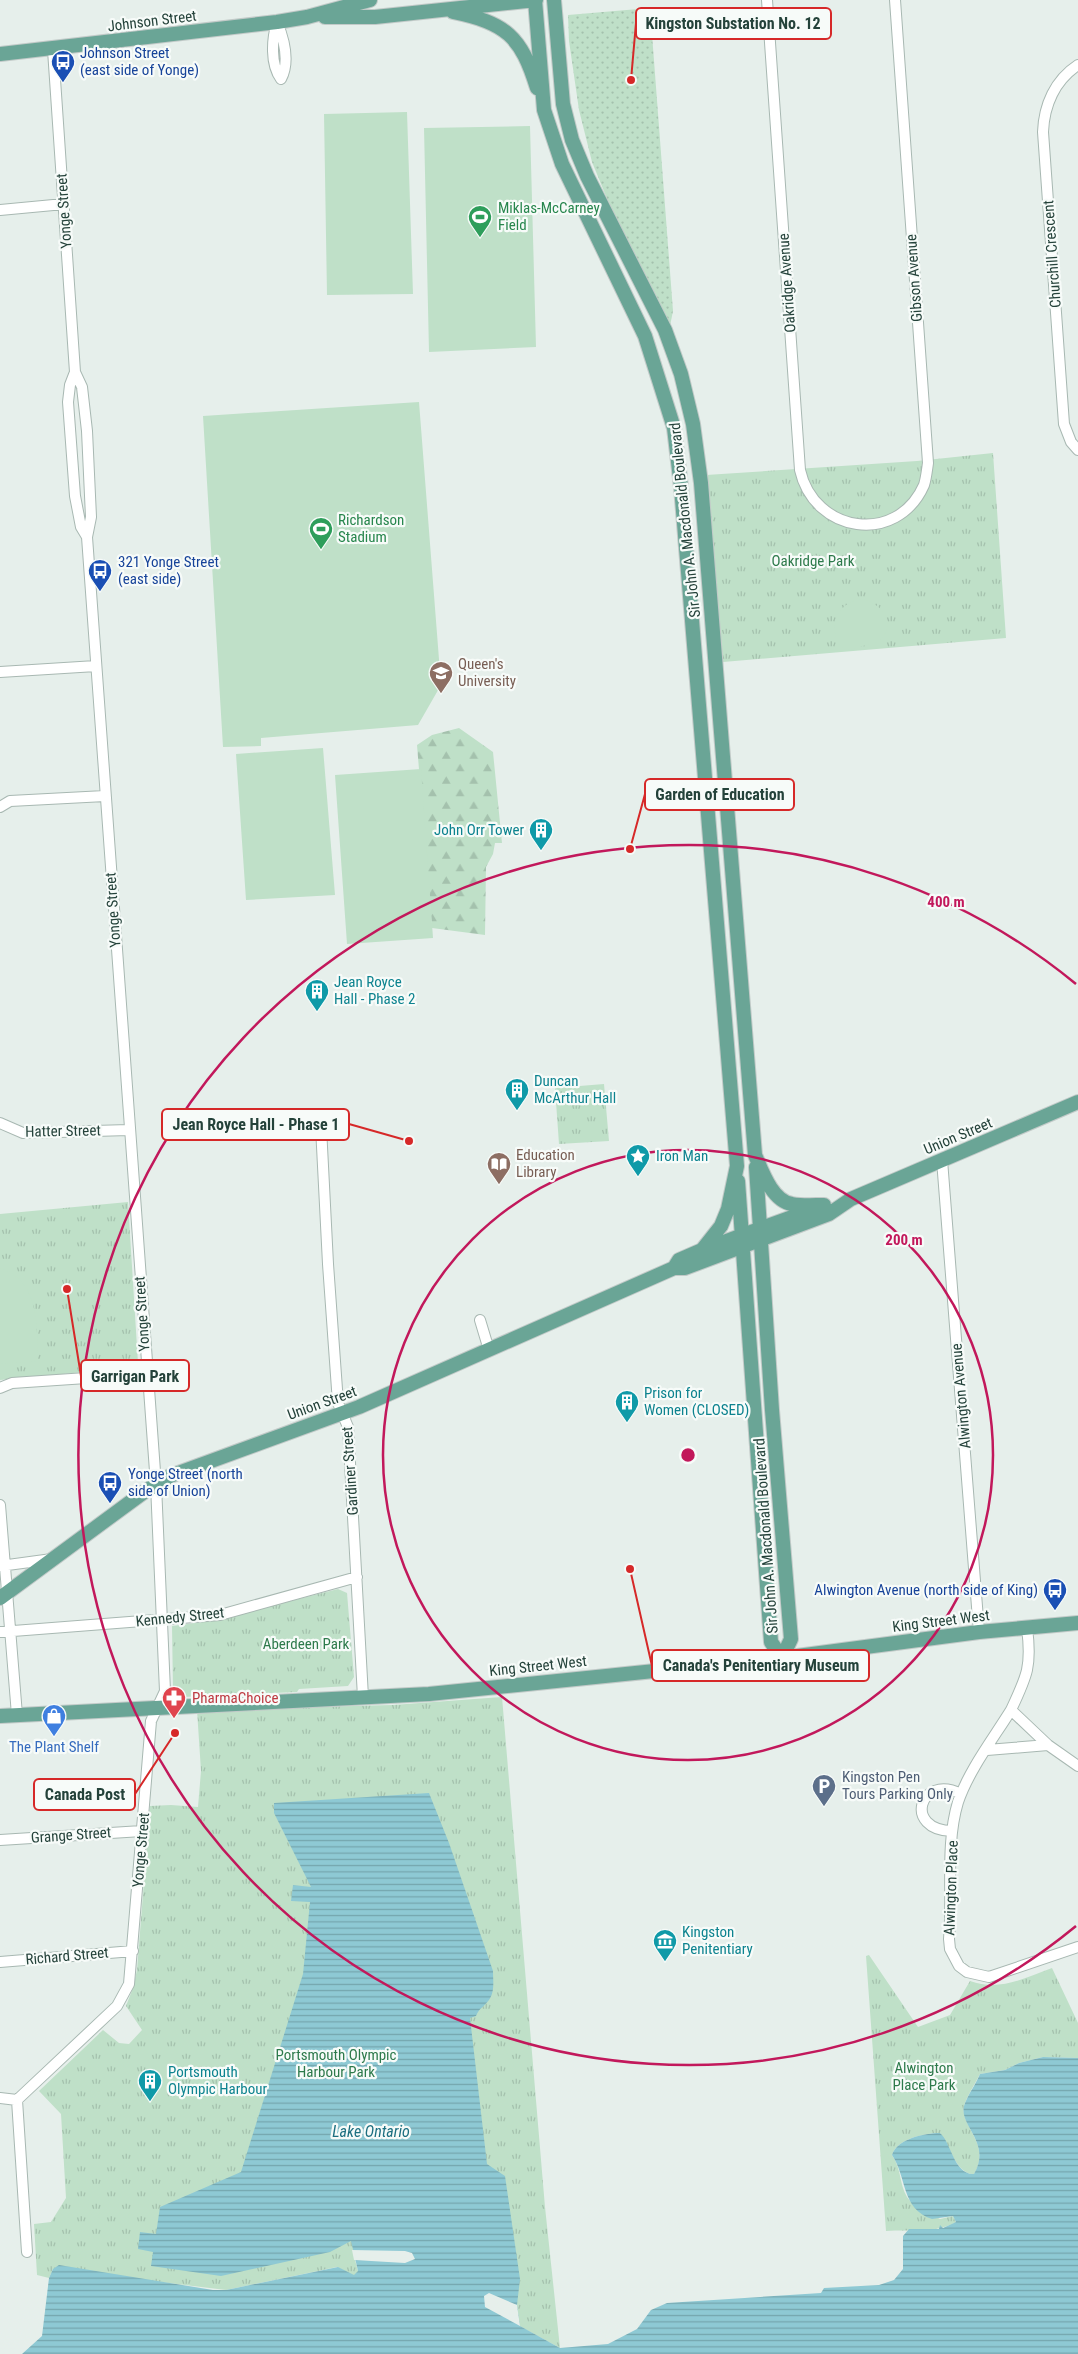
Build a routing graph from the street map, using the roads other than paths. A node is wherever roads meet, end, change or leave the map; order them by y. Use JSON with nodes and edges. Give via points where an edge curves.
{"nodes":[{"id":1,"x":370,"y":0,"type":"edge"},
{"id":2,"x":536,"y":0,"type":"edge"},
{"id":3,"x":554,"y":0,"type":"edge"},
{"id":4,"x":767,"y":0,"type":"edge"},
{"id":5,"x":894,"y":0,"type":"edge"},
{"id":6,"x":440,"y":9,"type":"junction"},
{"id":7,"x":307,"y":17,"type":"junction"},
{"id":8,"x":53,"y":50,"type":"junction"},
{"id":9,"x":0,"y":54,"type":"edge"},
{"id":10,"x":1078,"y":65,"type":"edge"},
{"id":11,"x":544,"y":110,"type":"junction"},
{"id":12,"x":64,"y":204,"type":"junction"},
{"id":13,"x":0,"y":210,"type":"edge"},
{"id":14,"x":75,"y":372,"type":"junction"},
{"id":15,"x":1078,"y":450,"type":"edge"},
{"id":16,"x":868,"y":524,"type":"joint"},
{"id":17,"x":87,"y":537,"type":"junction"},
{"id":18,"x":96,"y":666,"type":"junction"},
{"id":19,"x":0,"y":672,"type":"edge"},
{"id":20,"x":105,"y":796,"type":"junction"},
{"id":21,"x":0,"y":807,"type":"edge"},
{"id":22,"x":1078,"y":1102,"type":"edge"},
{"id":23,"x":0,"y":1123,"type":"edge"},
{"id":24,"x":321,"y":1127,"type":"dead end"},
{"id":25,"x":129,"y":1130,"type":"junction"},
{"id":26,"x":755,"y":1155,"type":"junction"},
{"id":27,"x":942,"y":1160,"type":"junction"},
{"id":28,"x":737,"y":1166,"type":"junction"},
{"id":29,"x":851,"y":1199,"type":"junction"},
{"id":30,"x":824,"y":1205,"type":"junction"},
{"id":31,"x":761,"y":1233,"type":"junction"},
{"id":32,"x":743,"y":1240,"type":"junction"},
{"id":33,"x":702,"y":1250,"type":"junction"},
{"id":34,"x":674,"y":1268,"type":"junction"},
{"id":35,"x":480,"y":1320,"type":"dead end"},
{"id":36,"x":488,"y":1350,"type":"junction"},
{"id":37,"x":146,"y":1374,"type":"junction"},
{"id":38,"x":0,"y":1388,"type":"edge"},
{"id":39,"x":343,"y":1414,"type":"junction"},
{"id":40,"x":156,"y":1485,"type":"junction"},
{"id":41,"x":0,"y":1505,"type":"edge"},
{"id":42,"x":52,"y":1559,"type":"junction"},
{"id":43,"x":2,"y":1566,"type":"edge"},
{"id":44,"x":357,"y":1578,"type":"junction"},
{"id":45,"x":4,"y":1595,"type":"edge"},
{"id":46,"x":162,"y":1620,"type":"junction"},
{"id":47,"x":1078,"y":1623,"type":"edge"},
{"id":48,"x":1027,"y":1628,"type":"junction"},
{"id":49,"x":11,"y":1631,"type":"junction"},
{"id":50,"x":0,"y":1632,"type":"edge"},
{"id":51,"x":979,"y":1632,"type":"junction"},
{"id":52,"x":782,"y":1658,"type":"junction"},
{"id":53,"x":364,"y":1697,"type":"junction"},
{"id":54,"x":158,"y":1706,"type":"junction"},
{"id":55,"x":1011,"y":1710,"type":"junction"},
{"id":56,"x":0,"y":1716,"type":"edge"},
{"id":57,"x":17,"y":1716,"type":"junction"},
{"id":58,"x":1048,"y":1745,"type":"junction"},
{"id":59,"x":987,"y":1750,"type":"junction"},
{"id":60,"x":1078,"y":1766,"type":"edge"},
{"id":61,"x":961,"y":1794,"type":"junction"},
{"id":62,"x":142,"y":1830,"type":"junction"},
{"id":63,"x":952,"y":1831,"type":"junction"},
{"id":64,"x":0,"y":1840,"type":"edge"},
{"id":65,"x":1078,"y":1947,"type":"edge"},
{"id":66,"x":133,"y":1951,"type":"junction"},
{"id":67,"x":0,"y":1962,"type":"edge"},
{"id":68,"x":0,"y":2098,"type":"edge"},
{"id":69,"x":17,"y":2100,"type":"junction"},
{"id":70,"x":27,"y":2252,"type":"dead end"}],
"edges":[{"from":1,"to":7,"type":"main road","name":"Johnson Street"},
{"from":2,"to":6,"type":"main road","name":"Johnson Street"},
{"from":2,"to":11,"type":"main road","name":"Sir John A. Macdonald Boulevard"},
{"from":3,"to":26,"type":"main road","name":"Sir John A. Macdonald Boulevard","via":[[563,104],[572,140],[665,330],[681,374],[693,424],[701,483]]},
{"from":4,"to":16,"type":"street","name":"Oakridge Avenue","via":[[803,487],[814,503],[837,520]]},
{"from":5,"to":16,"type":"street","name":"Gibson Avenue","via":[[928,463],[924,485],[910,506],[899,516]]},
{"from":6,"to":7,"type":"main road","name":"Johnson Street","via":[[375,17]]},
{"from":6,"to":11,"type":"main road","via":[[496,24],[514,39],[525,54]]},
{"from":7,"to":8,"type":"main road","name":"Johnson Street"},
{"from":8,"to":9,"type":"main road","name":"Johnson Street"},
{"from":8,"to":12,"type":"street","name":"Yonge Street"},
{"from":10,"to":15,"type":"street","name":"Churchill Crescent","via":[[1060,81],[1048,101],[1043,132],[1064,424]]},
{"from":11,"to":28,"type":"main road","name":"Sir John A. Macdonald Boulevard","via":[[562,164],[645,336],[674,428]]},
{"from":12,"to":13,"type":"street"},
{"from":12,"to":14,"type":"street","name":"Yonge Street"},
{"from":14,"to":17,"type":"street","name":"Yonge Street","via":[[82,387],[87,431],[91,517]]},
{"from":14,"to":17,"type":"street","name":"Yonge Street","via":[[68,402],[75,496],[81,527]]},
{"from":17,"to":18,"type":"street","name":"Yonge Street"},
{"from":18,"to":19,"type":"street"},
{"from":18,"to":20,"type":"street","name":"Yonge Street"},
{"from":20,"to":21,"type":"street","via":[[10,801]]},
{"from":20,"to":25,"type":"street","name":"Yonge Street"},
{"from":22,"to":27,"type":"main road","name":"Union Street"},
{"from":23,"to":25,"type":"street","name":"Hatter Street","via":[[23,1134]]},
{"from":24,"to":39,"type":"street","name":"Gardiner Street","via":[[338,1403]]},
{"from":25,"to":37,"type":"street","name":"Yonge Street"},
{"from":26,"to":30,"type":"main road","via":[[768,1186],[784,1200],[790,1204]]},
{"from":26,"to":31,"type":"main road","name":"Sir John A. Macdonald Boulevard"},
{"from":27,"to":29,"type":"main road","name":"Union Street"},
{"from":27,"to":51,"type":"street","name":"Alwington Avenue"},
{"from":28,"to":32,"type":"main road","name":"Sir John A. Macdonald Boulevard"},
{"from":28,"to":33,"type":"main road","via":[[721,1226]]},
{"from":29,"to":30,"type":"main road","name":"Union Street"},
{"from":29,"to":31,"type":"main road","name":"Union Street","via":[[829,1214]]},
{"from":30,"to":31,"type":"main road","name":"Union Street"},
{"from":31,"to":32,"type":"main road","name":"Union Street"},
{"from":31,"to":52,"type":"main road","name":"Sir John A. Macdonald Boulevard","via":[[791,1639]]},
{"from":32,"to":33,"type":"main road","name":"Union Street"},
{"from":32,"to":34,"type":"main road","name":"Union Street","via":[[685,1268]]},
{"from":32,"to":52,"type":"main road","name":"Sir John A. Macdonald Boulevard","via":[[771,1642]]},
{"from":33,"to":34,"type":"main road","name":"Union Street","via":[[679,1260]]},
{"from":34,"to":36,"type":"main road","name":"Union Street"},
{"from":35,"to":36,"type":"street"},
{"from":36,"to":39,"type":"main road","name":"Union Street"},
{"from":37,"to":38,"type":"street","via":[[12,1383]]},
{"from":37,"to":40,"type":"street","name":"Yonge Street"},
{"from":39,"to":40,"type":"main road","name":"Union Street","via":[[187,1468]]},
{"from":39,"to":44,"type":"street","name":"Gardiner Street","via":[[348,1427]]},
{"from":40,"to":42,"type":"main road","name":"Union Street"},
{"from":40,"to":46,"type":"street","name":"Yonge Street"},
{"from":41,"to":43,"type":"street"},
{"from":42,"to":43,"type":"street"},
{"from":42,"to":45,"type":"main road","name":"Union Street"},
{"from":43,"to":45,"type":"street"},
{"from":44,"to":46,"type":"street","name":"Kennedy Street","via":[[220,1615]]},
{"from":44,"to":53,"type":"street","name":"Gardiner Street"},
{"from":45,"to":49,"type":"street"},
{"from":46,"to":49,"type":"street","name":"Kennedy Street"},
{"from":46,"to":54,"type":"street","name":"Yonge Street","via":[[165,1691]]},
{"from":47,"to":48,"type":"main road","name":"King Street West"},
{"from":48,"to":51,"type":"main road","name":"King Street West"},
{"from":48,"to":55,"type":"street","name":"Alwington Place","via":[[1027,1676]]},
{"from":49,"to":50,"type":"street","name":"Kennedy Street"},
{"from":49,"to":57,"type":"street"},
{"from":51,"to":52,"type":"main road","name":"King Street West"},
{"from":52,"to":53,"type":"main road","name":"King Street West","via":[[429,1694]]},
{"from":53,"to":54,"type":"main road","name":"King Street West"},
{"from":54,"to":57,"type":"main road","name":"King Street West"},
{"from":54,"to":62,"type":"street","name":"Yonge Street","via":[[152,1720]]},
{"from":55,"to":58,"type":"street"},
{"from":55,"to":59,"type":"street","name":"Alwington Place"},
{"from":56,"to":57,"type":"main road","name":"King Street West"},
{"from":58,"to":59,"type":"street"},
{"from":58,"to":60,"type":"street"},
{"from":59,"to":61,"type":"street","name":"Alwington Place"},
{"from":61,"to":63,"type":"street","name":"Alwington Place"},
{"from":61,"to":63,"type":"street","name":"Alwington Place","via":[[940,1788],[929,1793],[923,1802],[922,1813],[926,1823],[936,1830]]},
{"from":62,"to":64,"type":"street","name":"Grange Street"},
{"from":62,"to":66,"type":"street","name":"Yonge Street"},
{"from":63,"to":65,"type":"street","name":"Alwington Place","via":[[949,1939],[950,1949],[959,1966],[968,1972],[989,1977]]},
{"from":66,"to":67,"type":"street","name":"Richard Street"},
{"from":66,"to":69,"type":"street","name":"Yonge Street","via":[[129,1984],[117,2006]]},
{"from":68,"to":69,"type":"street"},
{"from":69,"to":70,"type":"street"}]}
